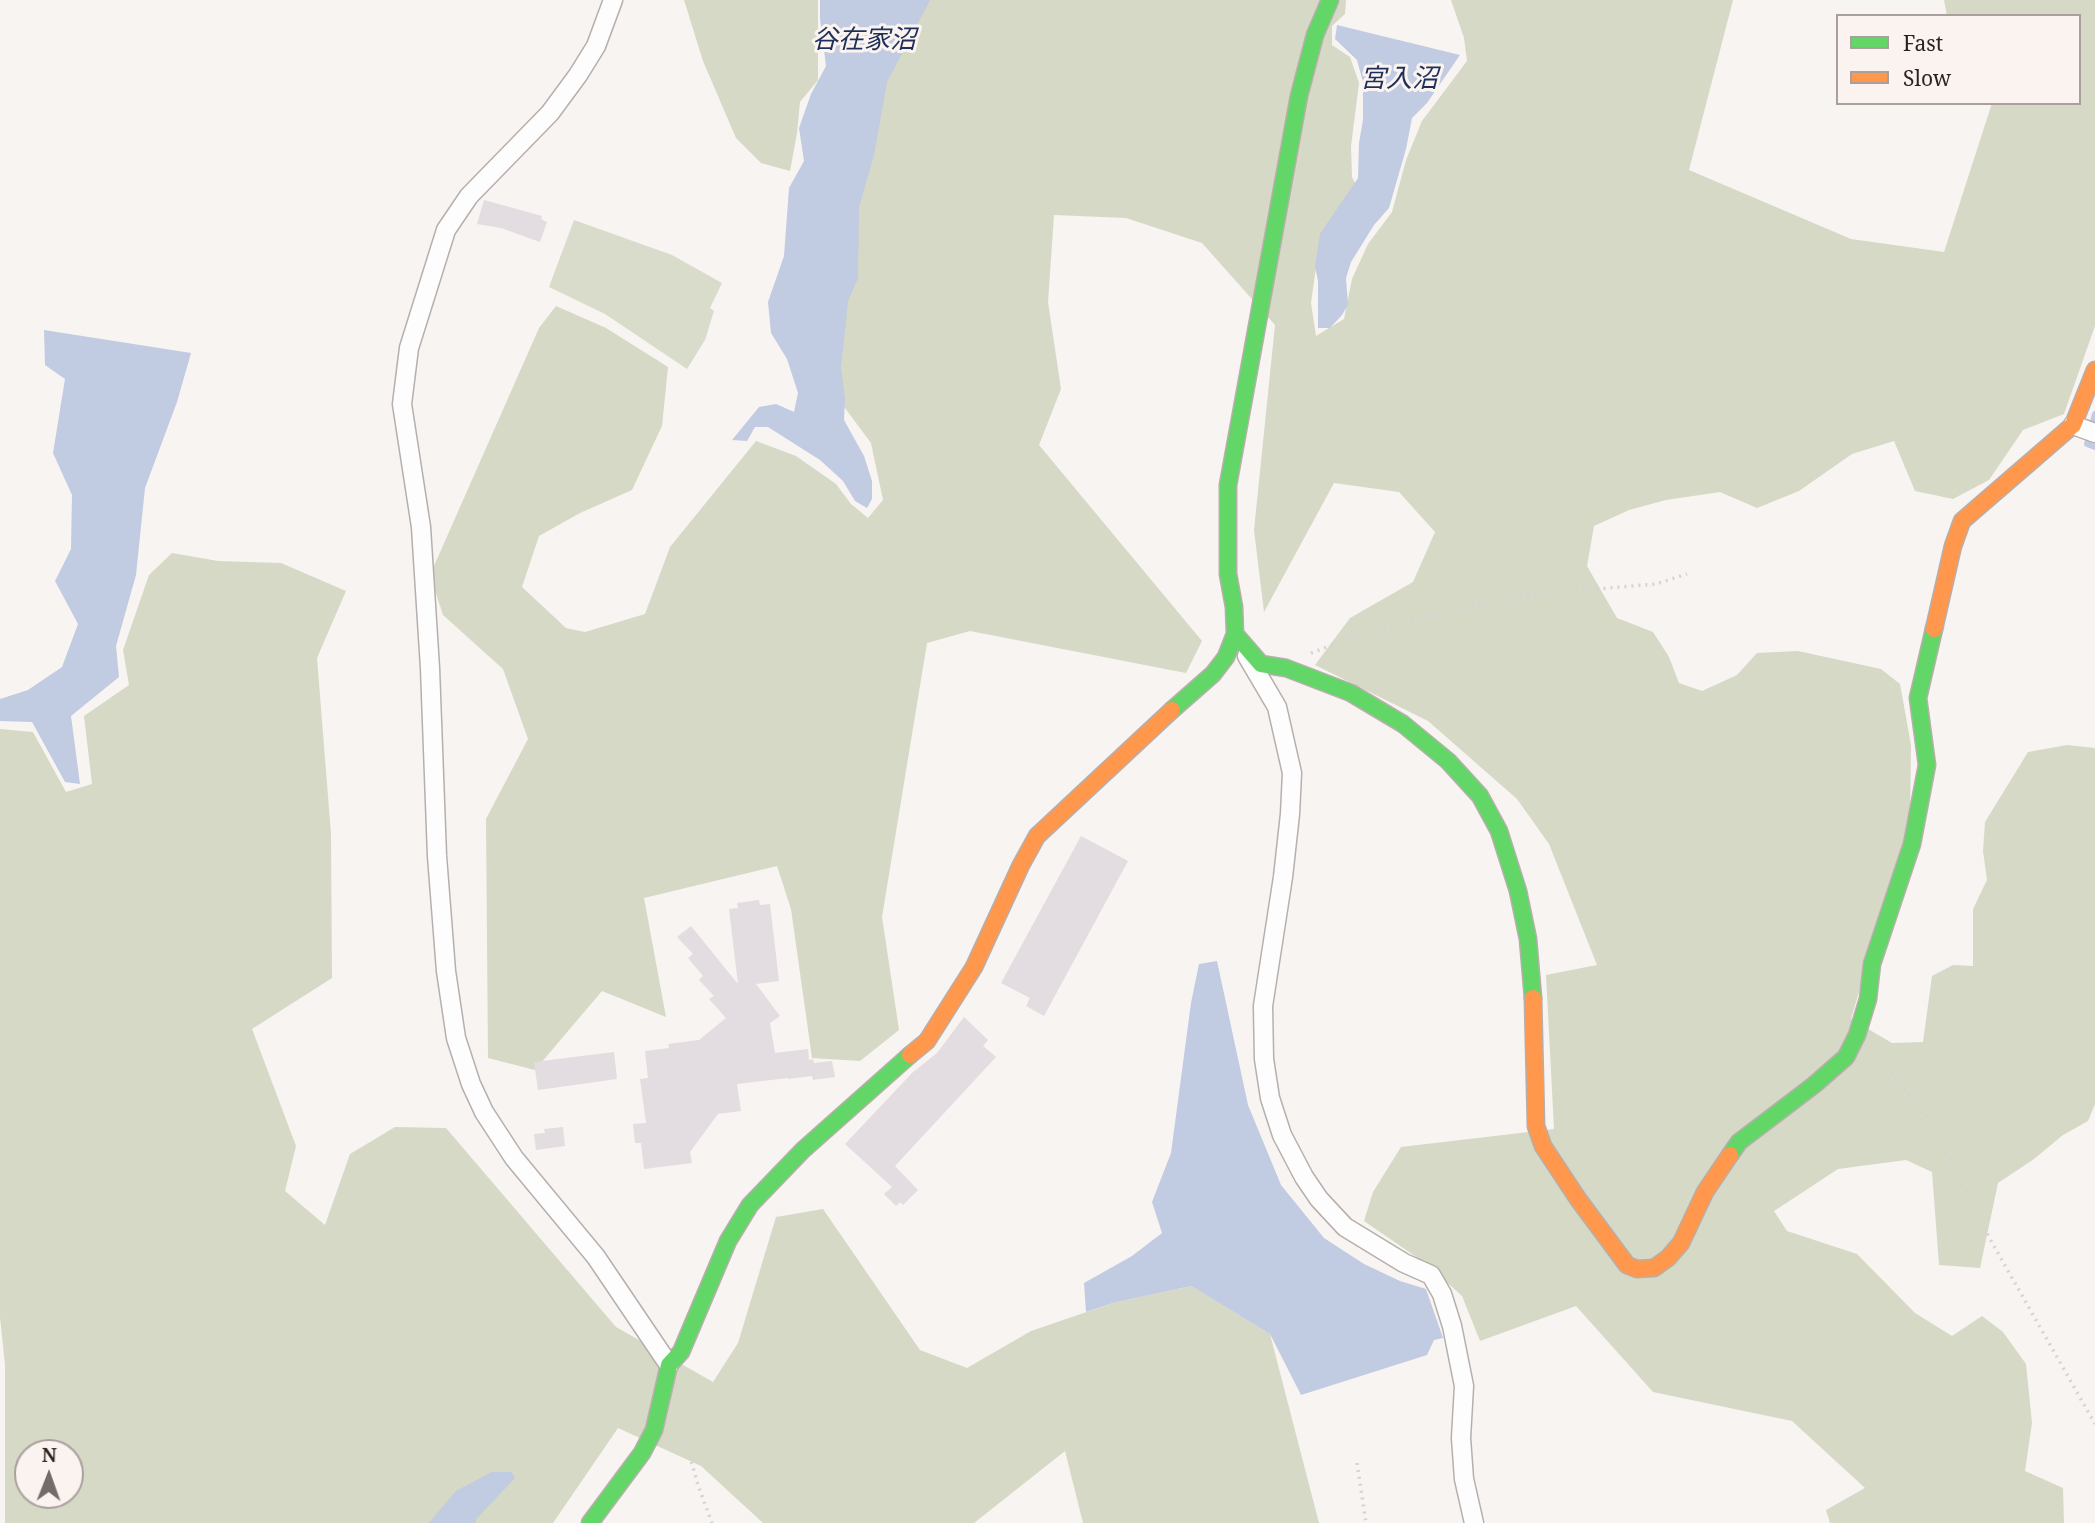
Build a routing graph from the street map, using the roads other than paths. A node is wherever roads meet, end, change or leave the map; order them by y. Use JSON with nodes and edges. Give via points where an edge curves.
{"nodes":[{"id":1,"x":613,"y":0,"type":"edge"},
{"id":2,"x":1330,"y":0,"type":"edge"},
{"id":3,"x":2095,"y":370,"type":"edge"},
{"id":4,"x":2073,"y":425,"type":"junction"},
{"id":5,"x":2095,"y":433,"type":"edge"},
{"id":6,"x":1235,"y":635,"type":"junction"},
{"id":7,"x":669,"y":1365,"type":"junction"},
{"id":8,"x":590,"y":1523,"type":"edge"},
{"id":9,"x":1474,"y":1523,"type":"edge"}],
"edges":[{"from":1,"to":7,"type":"street","via":[[596,46],[571,85],[469,196],[446,230],[409,348],[402,404],[421,527],[438,869],[456,1038],[484,1112],[514,1158],[596,1257]]},
{"from":2,"to":6,"type":"street","via":[[1315,35],[1299,96],[1227,485],[1228,574]]},
{"from":3,"to":4,"type":"street"},
{"from":4,"to":5,"type":"street"},
{"from":4,"to":6,"type":"street","via":[[1962,521],[1953,546],[1918,698],[1927,765],[1912,844],[1872,964],[1859,1030],[1846,1057],[1739,1142],[1705,1192],[1681,1243],[1654,1268],[1628,1265],[1543,1146],[1536,1126],[1528,939],[1499,831],[1480,796],[1448,761],[1403,724],[1351,693],[1286,668],[1261,664]]},
{"from":6,"to":7,"type":"street","via":[[1213,674],[1037,836],[974,967],[927,1041],[888,1071],[750,1205],[728,1241],[681,1352]]},
{"from":6,"to":9,"type":"street","via":[[1277,707],[1292,773],[1283,877],[1263,1006],[1270,1098],[1282,1135],[1319,1199],[1364,1240],[1431,1275],[1442,1294],[1464,1387],[1464,1479]]},
{"from":7,"to":8,"type":"street","via":[[654,1430]]}]}
